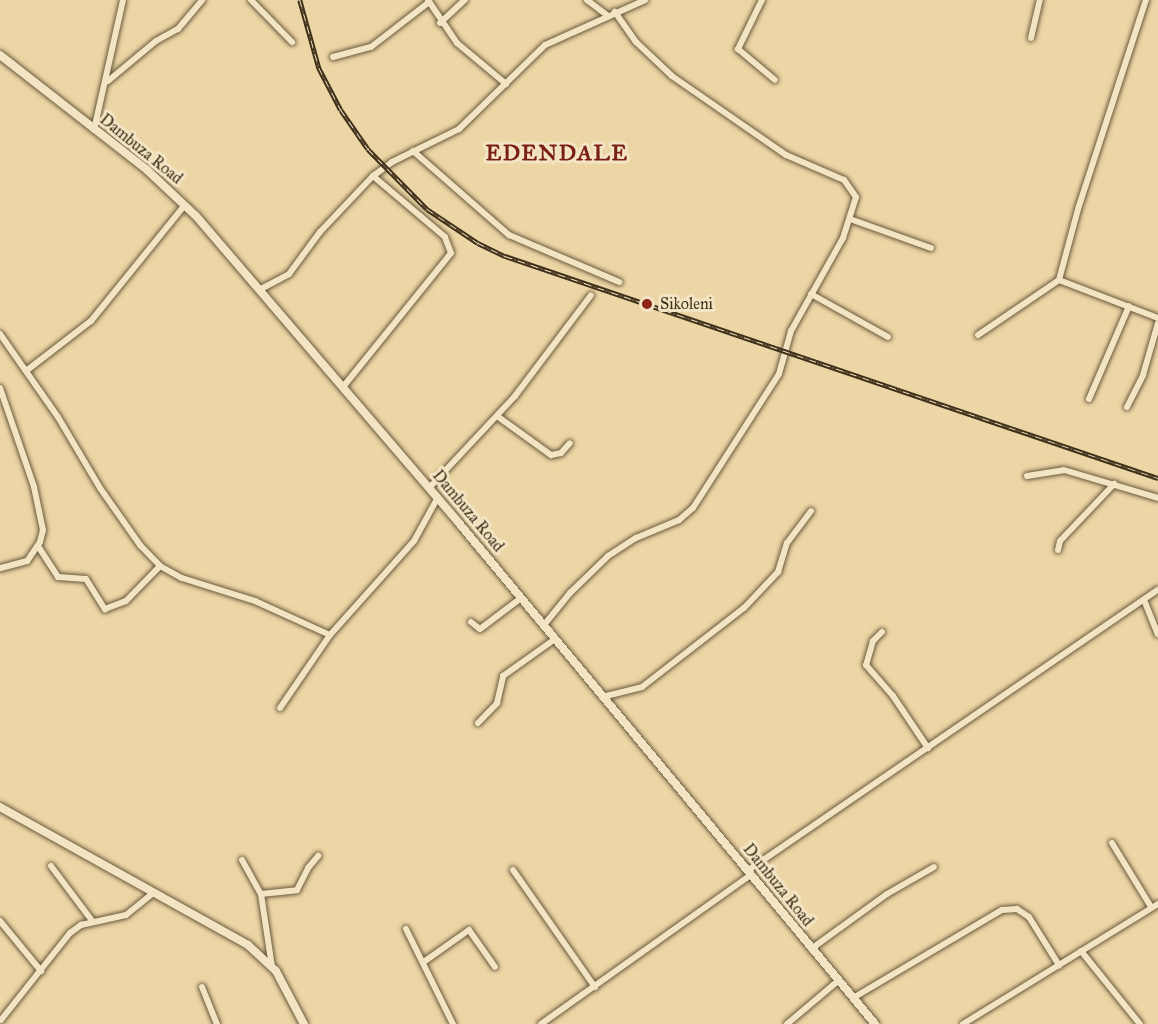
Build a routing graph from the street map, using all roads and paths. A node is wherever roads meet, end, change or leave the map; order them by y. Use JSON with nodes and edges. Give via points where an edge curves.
{"nodes":[{"id":1,"x":123,"y":0,"type":"edge"},
{"id":2,"x":202,"y":0,"type":"edge"},
{"id":3,"x":251,"y":0,"type":"edge"},
{"id":4,"x":465,"y":0,"type":"edge"},
{"id":5,"x":587,"y":0,"type":"edge"},
{"id":6,"x":645,"y":0,"type":"edge"},
{"id":7,"x":762,"y":0,"type":"edge"},
{"id":8,"x":1040,"y":0,"type":"edge"},
{"id":9,"x":1146,"y":0,"type":"edge"},
{"id":10,"x":429,"y":1,"type":"edge"},
{"id":11,"x":615,"y":12,"type":"junction"},
{"id":12,"x":607,"y":15,"type":"junction"},
{"id":13,"x":440,"y":22,"type":"junction"},
{"id":14,"x":1031,"y":38,"type":"dead end"},
{"id":15,"x":292,"y":42,"type":"dead end"},
{"id":16,"x":0,"y":55,"type":"edge"},
{"id":17,"x":333,"y":57,"type":"dead end"},
{"id":18,"x":775,"y":80,"type":"dead end"},
{"id":19,"x":108,"y":82,"type":"junction"},
{"id":20,"x":506,"y":84,"type":"junction"},
{"id":21,"x":94,"y":130,"type":"junction"},
{"id":22,"x":413,"y":151,"type":"junction"},
{"id":23,"x":373,"y":176,"type":"junction"},
{"id":24,"x":185,"y":205,"type":"junction"},
{"id":25,"x":850,"y":219,"type":"junction"},
{"id":26,"x":931,"y":248,"type":"dead end"},
{"id":27,"x":1059,"y":280,"type":"junction"},
{"id":28,"x":619,"y":282,"type":"dead end"},
{"id":29,"x":259,"y":290,"type":"junction"},
{"id":30,"x":811,"y":294,"type":"junction"},
{"id":31,"x":591,"y":295,"type":"dead end"},
{"id":32,"x":1129,"y":306,"type":"junction"},
{"id":33,"x":1158,"y":318,"type":"edge"},
{"id":34,"x":1158,"y":323,"type":"edge"},
{"id":35,"x":0,"y":334,"type":"edge"},
{"id":36,"x":978,"y":335,"type":"dead end"},
{"id":37,"x":888,"y":337,"type":"dead end"},
{"id":38,"x":26,"y":371,"type":"junction"},
{"id":39,"x":343,"y":387,"type":"junction"},
{"id":40,"x":0,"y":388,"type":"edge"},
{"id":41,"x":1089,"y":399,"type":"dead end"},
{"id":42,"x":1127,"y":407,"type":"dead end"},
{"id":43,"x":497,"y":416,"type":"junction"},
{"id":44,"x":570,"y":443,"type":"dead end"},
{"id":45,"x":1027,"y":476,"type":"dead end"},
{"id":46,"x":1114,"y":484,"type":"junction"},
{"id":47,"x":429,"y":488,"type":"junction"},
{"id":48,"x":1158,"y":498,"type":"edge"},
{"id":49,"x":437,"y":499,"type":"junction"},
{"id":50,"x":811,"y":510,"type":"dead end"},
{"id":51,"x":39,"y":546,"type":"junction"},
{"id":52,"x":1058,"y":550,"type":"dead end"},
{"id":53,"x":160,"y":566,"type":"junction"},
{"id":54,"x":0,"y":568,"type":"edge"},
{"id":55,"x":1158,"y":590,"type":"edge"},
{"id":56,"x":521,"y":598,"type":"junction"},
{"id":57,"x":1144,"y":600,"type":"junction"},
{"id":58,"x":471,"y":622,"type":"dead end"},
{"id":59,"x":544,"y":626,"type":"junction"},
{"id":60,"x":882,"y":632,"type":"dead end"},
{"id":61,"x":1158,"y":634,"type":"edge"},
{"id":62,"x":330,"y":635,"type":"junction"},
{"id":63,"x":555,"y":639,"type":"junction"},
{"id":64,"x":602,"y":697,"type":"junction"},
{"id":65,"x":280,"y":708,"type":"dead end"},
{"id":66,"x":478,"y":723,"type":"dead end"},
{"id":67,"x":928,"y":748,"type":"junction"},
{"id":68,"x":0,"y":807,"type":"edge"},
{"id":69,"x":1112,"y":843,"type":"dead end"},
{"id":70,"x":318,"y":856,"type":"dead end"},
{"id":71,"x":242,"y":860,"type":"dead end"},
{"id":72,"x":51,"y":866,"type":"dead end"},
{"id":73,"x":934,"y":867,"type":"dead end"},
{"id":74,"x":513,"y":870,"type":"dead end"},
{"id":75,"x":749,"y":873,"type":"junction"},
{"id":76,"x":154,"y":892,"type":"junction"},
{"id":77,"x":261,"y":894,"type":"junction"},
{"id":78,"x":1158,"y":903,"type":"edge"},
{"id":79,"x":1151,"y":907,"type":"junction"},
{"id":80,"x":0,"y":921,"type":"edge"},
{"id":81,"x":93,"y":922,"type":"junction"},
{"id":82,"x":406,"y":929,"type":"dead end"},
{"id":83,"x":811,"y":949,"type":"junction"},
{"id":84,"x":1081,"y":951,"type":"junction"},
{"id":85,"x":425,"y":961,"type":"junction"},
{"id":86,"x":1059,"y":965,"type":"junction"},
{"id":87,"x":272,"y":967,"type":"junction"},
{"id":88,"x":495,"y":967,"type":"dead end"},
{"id":89,"x":41,"y":971,"type":"junction"},
{"id":90,"x":839,"y":980,"type":"junction"},
{"id":91,"x":202,"y":987,"type":"dead end"},
{"id":92,"x":595,"y":987,"type":"junction"},
{"id":93,"x":853,"y":998,"type":"junction"},
{"id":94,"x":3,"y":1021,"type":"edge"},
{"id":95,"x":218,"y":1024,"type":"edge"},
{"id":96,"x":304,"y":1024,"type":"edge"},
{"id":97,"x":453,"y":1024,"type":"edge"},
{"id":98,"x":541,"y":1024,"type":"edge"},
{"id":99,"x":788,"y":1024,"type":"edge"},
{"id":100,"x":875,"y":1024,"type":"edge"},
{"id":101,"x":963,"y":1024,"type":"edge"},
{"id":102,"x":1140,"y":1024,"type":"edge"}],
"edges":[{"from":1,"to":19,"type":"street"},
{"from":2,"to":19,"type":"street","via":[[178,29],[156,41]]},
{"from":3,"to":15,"type":"street"},
{"from":4,"to":13,"type":"street"},
{"from":5,"to":12,"type":"street"},
{"from":6,"to":11,"type":"street"},
{"from":7,"to":18,"type":"street","via":[[738,49]]},
{"from":8,"to":14,"type":"street"},
{"from":9,"to":27,"type":"street"},
{"from":10,"to":13,"type":"street"},
{"from":10,"to":17,"type":"street","via":[[371,47]]},
{"from":11,"to":12,"type":"street"},
{"from":11,"to":25,"type":"street","via":[[653,60],[708,104],[786,154],[849,184],[856,197]]},
{"from":12,"to":20,"type":"street","via":[[545,45]]},
{"from":13,"to":20,"type":"street","via":[[457,43]]},
{"from":16,"to":21,"type":"street","name":"Dambuza Road"},
{"from":19,"to":21,"type":"street"},
{"from":20,"to":22,"type":"street","via":[[459,129]]},
{"from":21,"to":24,"type":"street","name":"Dambuza Road"},
{"from":22,"to":23,"type":"street"},
{"from":22,"to":28,"type":"street","via":[[509,235]]},
{"from":23,"to":29,"type":"street","via":[[320,232],[288,274]]},
{"from":23,"to":39,"type":"street","via":[[445,237],[450,253]]},
{"from":24,"to":29,"type":"street","name":"Dambuza Road"},
{"from":24,"to":38,"type":"street","via":[[91,321]]},
{"from":25,"to":26,"type":"street"},
{"from":25,"to":30,"type":"street"},
{"from":27,"to":32,"type":"street"},
{"from":27,"to":36,"type":"street"},
{"from":29,"to":39,"type":"street","name":"Dambuza Road"},
{"from":30,"to":37,"type":"street"},
{"from":30,"to":59,"type":"street","via":[[791,331],[779,374],[693,508],[679,520],[636,538],[608,556],[570,593]]},
{"from":31,"to":43,"type":"street"},
{"from":32,"to":33,"type":"street"},
{"from":32,"to":41,"type":"street"},
{"from":34,"to":42,"type":"street","via":[[1143,375]]},
{"from":35,"to":38,"type":"street"},
{"from":38,"to":53,"type":"street","via":[[100,488],[140,545]]},
{"from":39,"to":47,"type":"street","name":"Dambuza Road"},
{"from":40,"to":51,"type":"street","via":[[39,503]]},
{"from":43,"to":44,"type":"street","via":[[551,455],[561,453]]},
{"from":43,"to":47,"type":"street"},
{"from":45,"to":46,"type":"street","via":[[1064,470]]},
{"from":46,"to":48,"type":"street"},
{"from":46,"to":52,"type":"street","via":[[1060,541]]},
{"from":47,"to":49,"type":"street","name":"Dambuza Road"},
{"from":49,"to":56,"type":"street","name":"Dambuza Road"},
{"from":49,"to":62,"type":"street","via":[[408,550]]},
{"from":50,"to":64,"type":"street","via":[[787,543],[778,572],[744,608],[642,687]]},
{"from":51,"to":53,"type":"street","via":[[58,577],[86,579],[105,609],[126,601]]},
{"from":51,"to":54,"type":"street","via":[[27,561]]},
{"from":53,"to":62,"type":"street","via":[[182,578],[255,601]]},
{"from":55,"to":57,"type":"street"},
{"from":56,"to":58,"type":"street","via":[[480,629]]},
{"from":56,"to":59,"type":"street","name":"Dambuza Road"},
{"from":57,"to":61,"type":"street"},
{"from":57,"to":67,"type":"street"},
{"from":59,"to":63,"type":"street","name":"Dambuza Road"},
{"from":60,"to":67,"type":"street","via":[[873,641],[866,665],[893,696]]},
{"from":62,"to":65,"type":"street"},
{"from":63,"to":64,"type":"street","name":"Dambuza Road"},
{"from":63,"to":66,"type":"street","via":[[503,676],[497,703]]},
{"from":64,"to":75,"type":"street","name":"Dambuza Road"},
{"from":67,"to":75,"type":"street"},
{"from":68,"to":76,"type":"street"},
{"from":69,"to":79,"type":"street"},
{"from":70,"to":77,"type":"street","via":[[297,890]]},
{"from":71,"to":77,"type":"street"},
{"from":72,"to":81,"type":"street"},
{"from":73,"to":83,"type":"street","via":[[887,894]]},
{"from":74,"to":92,"type":"street"},
{"from":75,"to":83,"type":"street","name":"Dambuza Road"},
{"from":75,"to":92,"type":"street"},
{"from":76,"to":81,"type":"street","via":[[126,915]]},
{"from":76,"to":87,"type":"street","via":[[234,935]]},
{"from":77,"to":87,"type":"street"},
{"from":78,"to":79,"type":"street"},
{"from":79,"to":84,"type":"street"},
{"from":80,"to":89,"type":"street"},
{"from":81,"to":89,"type":"street","via":[[70,933]]},
{"from":82,"to":85,"type":"street"},
{"from":83,"to":90,"type":"street","name":"Dambuza Road"},
{"from":84,"to":86,"type":"street"},
{"from":84,"to":102,"type":"street"},
{"from":85,"to":88,"type":"street","via":[[469,930]]},
{"from":85,"to":97,"type":"street"},
{"from":86,"to":93,"type":"street","via":[[1029,917],[1017,909],[1002,910]]},
{"from":86,"to":101,"type":"street"},
{"from":87,"to":96,"type":"street"},
{"from":89,"to":94,"type":"street"},
{"from":90,"to":93,"type":"street","name":"Dambuza Road"},
{"from":90,"to":99,"type":"street"},
{"from":91,"to":95,"type":"street"},
{"from":92,"to":98,"type":"street"},
{"from":93,"to":100,"type":"street","name":"Dambuza Road"}]}
